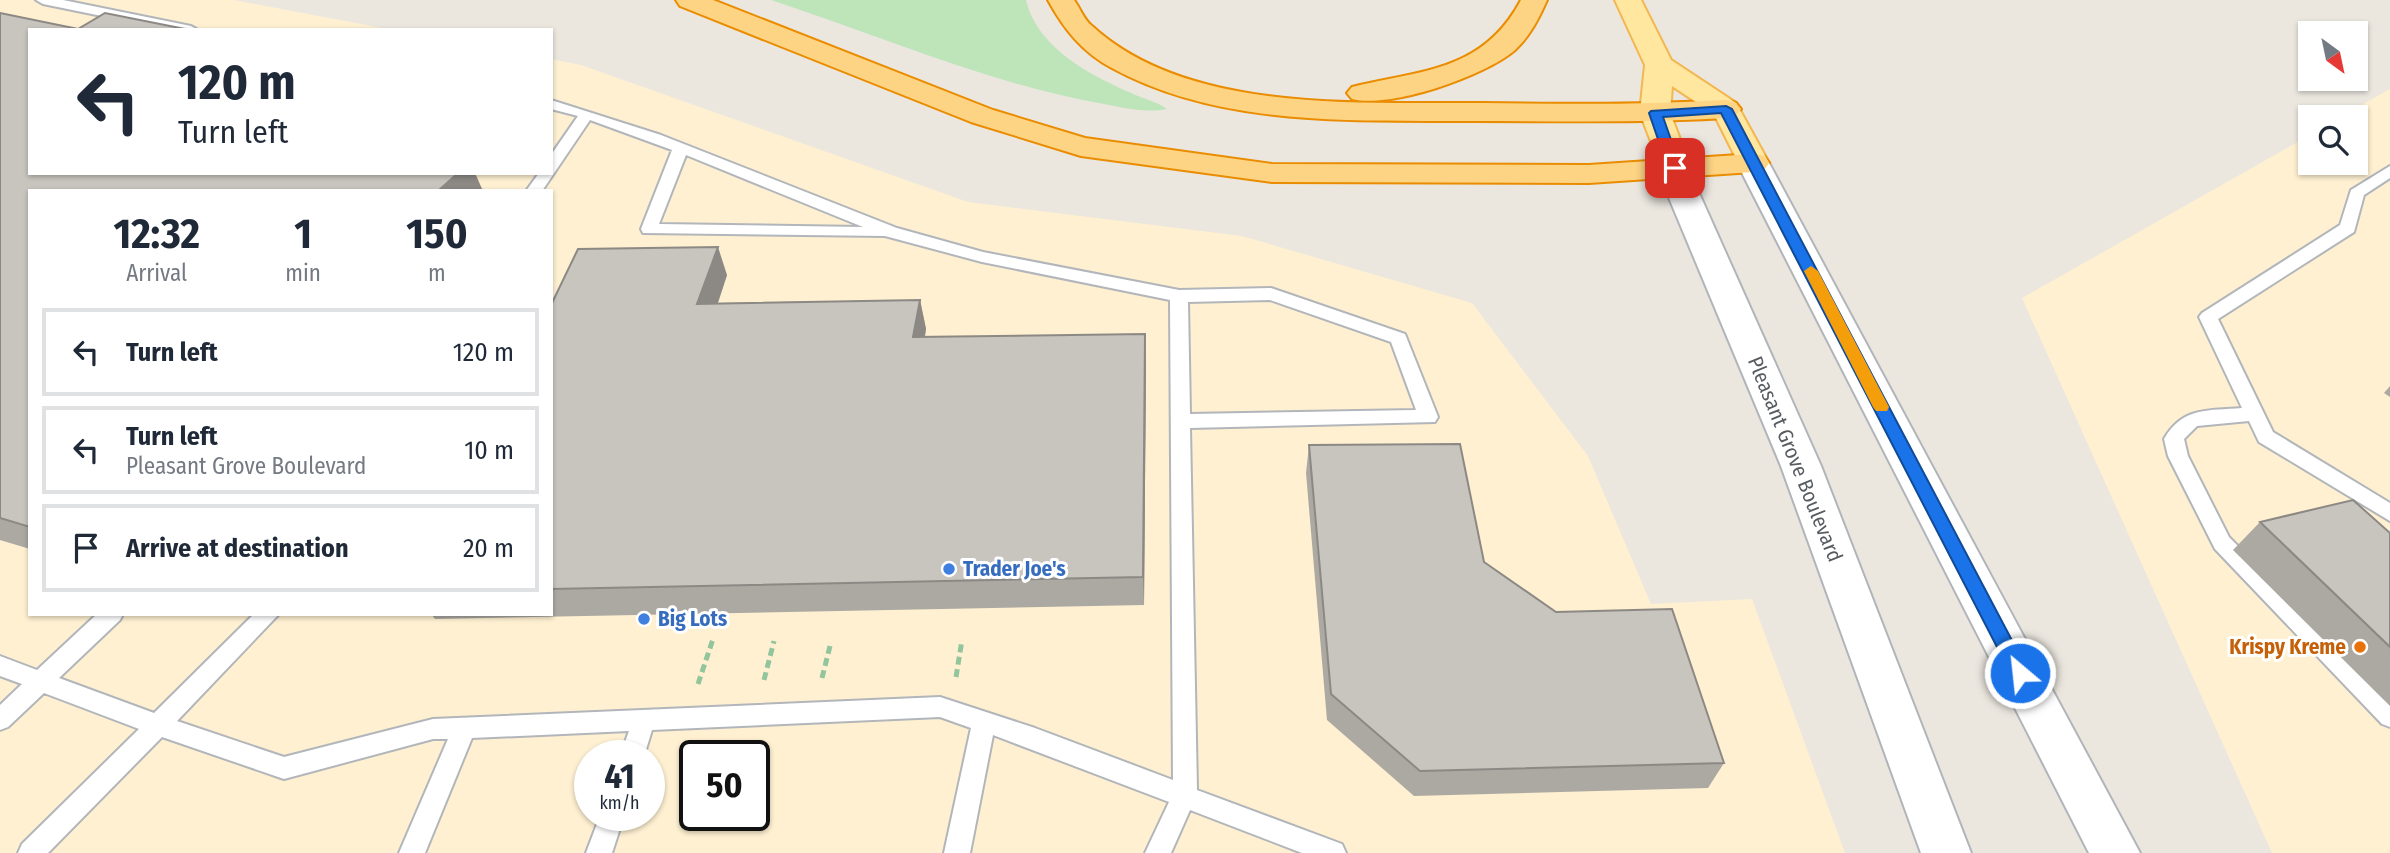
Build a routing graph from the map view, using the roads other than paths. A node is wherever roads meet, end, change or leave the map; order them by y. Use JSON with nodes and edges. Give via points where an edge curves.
{"nodes":[{"id":1,"x":43,"y":0,"type":"edge"},
{"id":2,"x":689,"y":0,"type":"edge"},
{"id":3,"x":1061,"y":0,"type":"edge"},
{"id":4,"x":1534,"y":0,"type":"edge"},
{"id":5,"x":1628,"y":0,"type":"edge"},
{"id":6,"x":181,"y":28,"type":"edge"},
{"id":7,"x":1659,"y":65,"type":"junction"},
{"id":8,"x":1270,"y":104,"type":"junction"},
{"id":9,"x":553,"y":105,"type":"edge"},
{"id":10,"x":1726,"y":109,"type":"junction"},
{"id":11,"x":1655,"y":113,"type":"junction"},
{"id":12,"x":587,"y":114,"type":"junction"},
{"id":13,"x":681,"y":148,"type":"junction"},
{"id":14,"x":1753,"y":163,"type":"junction"},
{"id":15,"x":553,"y":164,"type":"edge"},
{"id":16,"x":1675,"y":168,"type":"junction"},
{"id":17,"x":2390,"y":171,"type":"edge"},
{"id":18,"x":891,"y":232,"type":"junction"},
{"id":19,"x":1179,"y":296,"type":"junction"},
{"id":20,"x":2256,"y":413,"type":"junction"},
{"id":21,"x":1180,"y":421,"type":"junction"},
{"id":22,"x":2390,"y":513,"type":"edge"},
{"id":23,"x":110,"y":616,"type":"edge"},
{"id":24,"x":266,"y":616,"type":"edge"},
{"id":25,"x":0,"y":666,"type":"edge"},
{"id":26,"x":42,"y":682,"type":"junction"},
{"id":27,"x":2390,"y":717,"type":"edge"},
{"id":28,"x":0,"y":720,"type":"edge"},
{"id":29,"x":643,"y":720,"type":"junction"},
{"id":30,"x":984,"y":722,"type":"junction"},
{"id":31,"x":157,"y":726,"type":"junction"},
{"id":32,"x":465,"y":727,"type":"junction"},
{"id":33,"x":637,"y":740,"type":"edge"},
{"id":34,"x":1185,"y":795,"type":"junction"},
{"id":35,"x":607,"y":831,"type":"edge"},
{"id":36,"x":31,"y":853,"type":"edge"},
{"id":37,"x":412,"y":853,"type":"edge"},
{"id":38,"x":599,"y":853,"type":"edge"},
{"id":39,"x":957,"y":853,"type":"edge"},
{"id":40,"x":1158,"y":853,"type":"edge"},
{"id":41,"x":1333,"y":853,"type":"edge"},
{"id":42,"x":1946,"y":853,"type":"edge"},
{"id":43,"x":2115,"y":853,"type":"edge"}],
"edges":[{"from":1,"to":6,"type":"lane"},
{"from":2,"to":16,"type":"highway","via":[[982,116],[1081,146],[1272,173],[1576,174]]},
{"from":3,"to":8,"type":"highway","via":[[1079,30],[1121,62],[1186,88]]},
{"from":4,"to":8,"type":"highway","via":[[1528,18],[1499,51],[1442,77],[1402,88]]},
{"from":5,"to":7,"type":"main road"},
{"from":7,"to":10,"type":"main road"},
{"from":7,"to":11,"type":"main road","name":"Pleasant Grove Boulevard"},
{"from":8,"to":11,"type":"highway","via":[[1315,111]]},
{"from":9,"to":12,"type":"lane"},
{"from":10,"to":11,"type":"highway"},
{"from":10,"to":14,"type":"main road"},
{"from":11,"to":16,"type":"main road","name":"Pleasant Grove Boulevard"},
{"from":12,"to":13,"type":"lane"},
{"from":12,"to":15,"type":"lane"},
{"from":13,"to":18,"type":"lane"},
{"from":13,"to":18,"type":"lane","via":[[649,229]]},
{"from":14,"to":16,"type":"highway"},
{"from":14,"to":43,"type":"main road"},
{"from":16,"to":42,"type":"main road","name":"Pleasant Grove Boulevard","via":[[1801,466]]},
{"from":17,"to":20,"type":"lane","via":[[2357,193],[2348,229],[2208,317]]},
{"from":18,"to":19,"type":"lane","via":[[982,257]]},
{"from":19,"to":21,"type":"lane"},
{"from":19,"to":21,"type":"lane","via":[[1271,294],[1399,338],[1428,417]]},
{"from":20,"to":22,"type":"lane","via":[[2266,437]]},
{"from":20,"to":27,"type":"lane","via":[[2192,420],[2174,439],[2178,456],[2222,543]]},
{"from":21,"to":34,"type":"lane"},
{"from":23,"to":26,"type":"lane"},
{"from":24,"to":31,"type":"lane"},
{"from":25,"to":26,"type":"lane"},
{"from":26,"to":28,"type":"lane"},
{"from":26,"to":31,"type":"lane"},
{"from":29,"to":30,"type":"lane","via":[[940,707]]},
{"from":29,"to":32,"type":"lane"},
{"from":29,"to":33,"type":"lane"},
{"from":30,"to":34,"type":"lane"},
{"from":30,"to":39,"type":"lane"},
{"from":31,"to":32,"type":"lane","via":[[284,768],[433,729]]},
{"from":31,"to":36,"type":"lane"},
{"from":32,"to":37,"type":"lane"},
{"from":34,"to":40,"type":"lane"},
{"from":34,"to":41,"type":"lane"},
{"from":35,"to":38,"type":"lane"}]}
